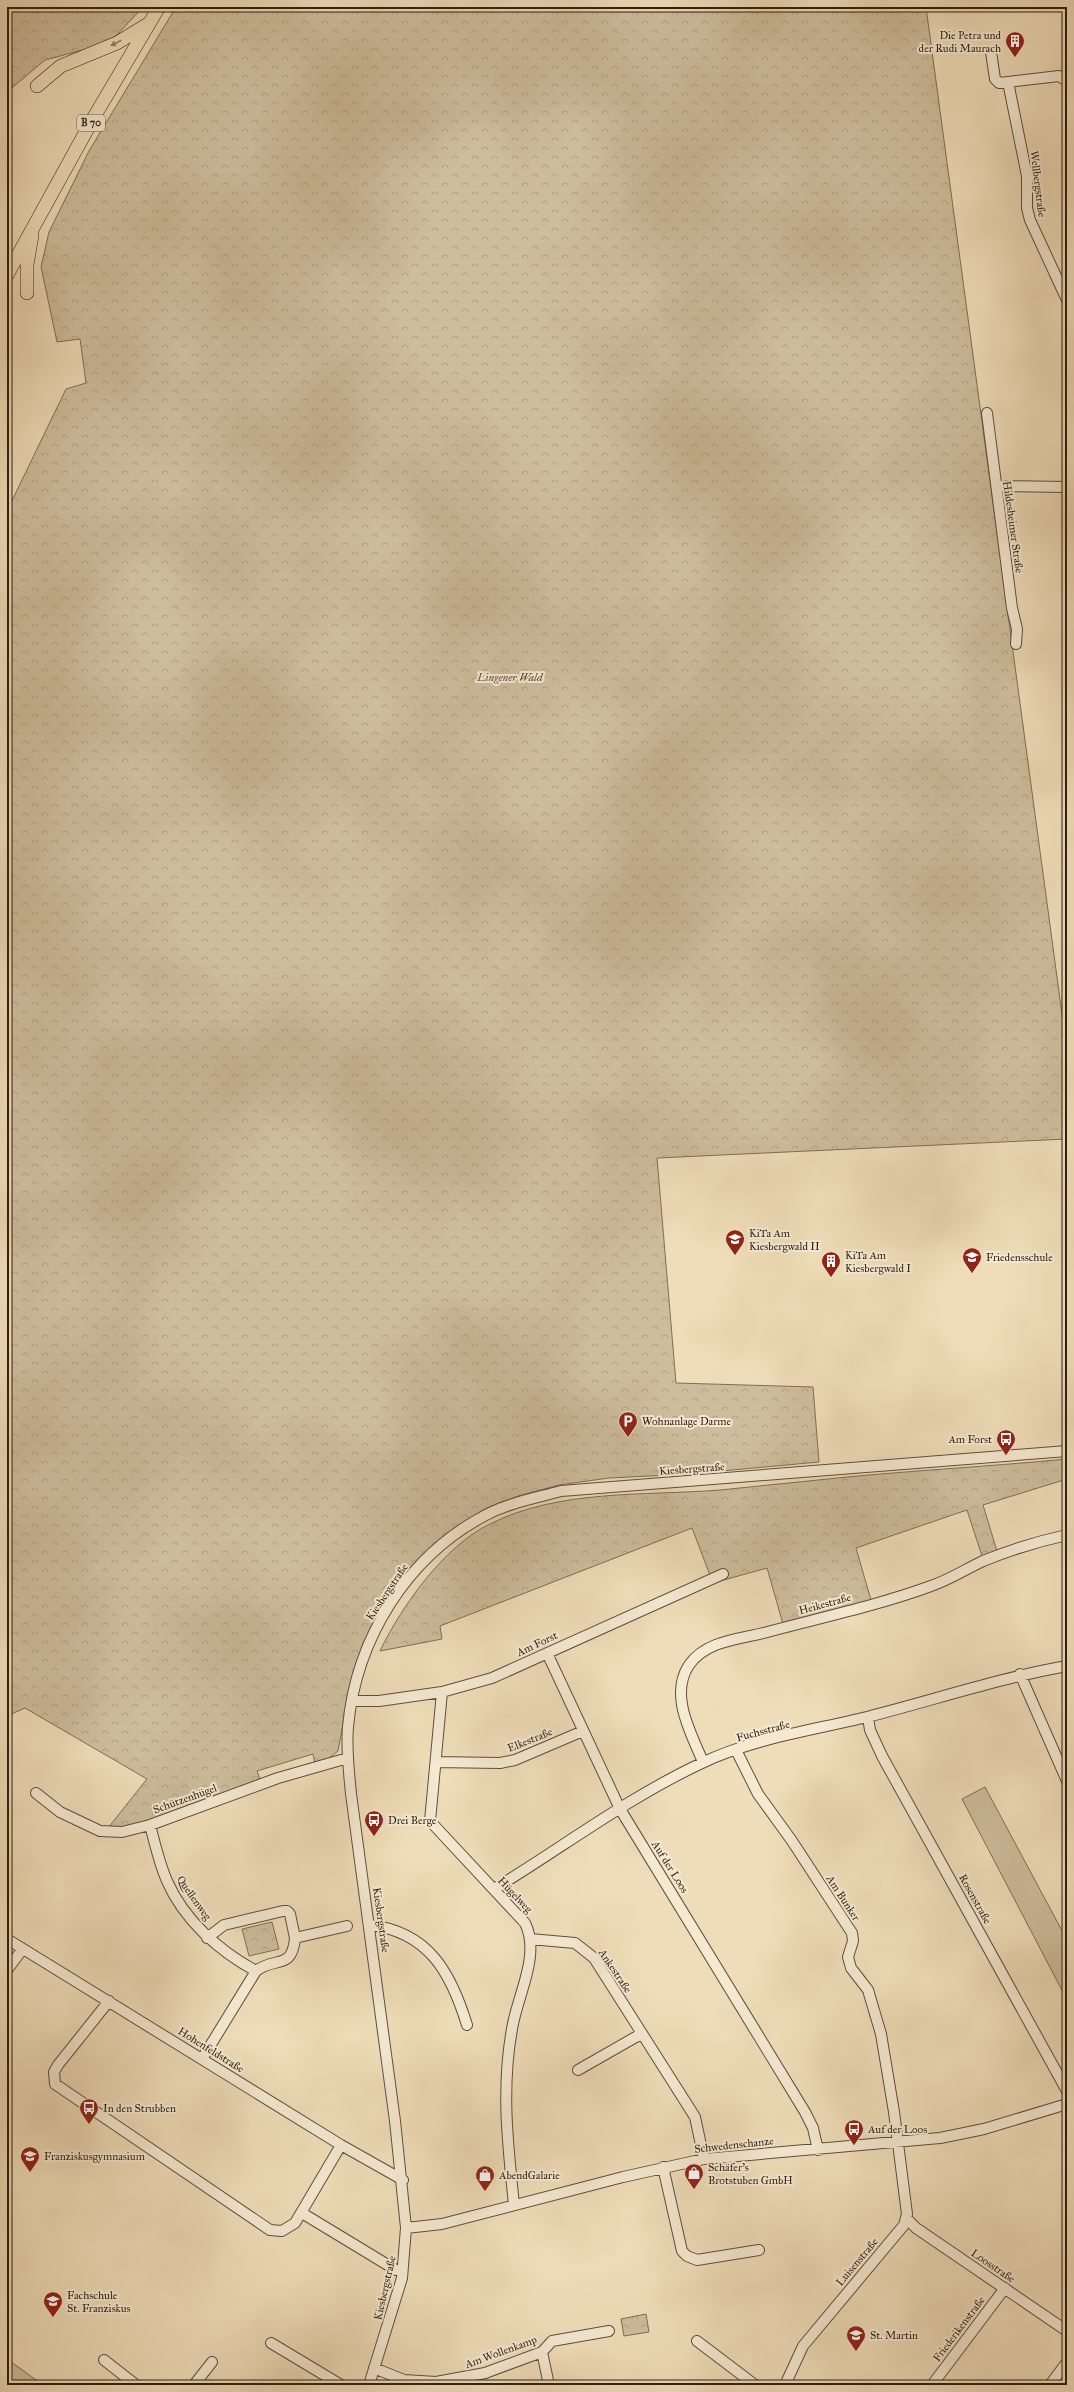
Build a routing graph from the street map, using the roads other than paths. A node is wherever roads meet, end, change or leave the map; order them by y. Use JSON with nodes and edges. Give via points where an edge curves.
{"nodes":[{"id":1,"x":159,"y":7,"type":"edge"},
{"id":2,"x":149,"y":23,"type":"junction"},
{"id":3,"x":991,"y":52,"type":"dead end"},
{"id":4,"x":1067,"y":81,"type":"edge"},
{"id":5,"x":1008,"y":82,"type":"junction"},
{"id":6,"x":37,"y":86,"type":"dead end"},
{"id":7,"x":34,"y":223,"type":"junction"},
{"id":8,"x":7,"y":276,"type":"edge"},
{"id":9,"x":27,"y":294,"type":"dead end"},
{"id":10,"x":1067,"y":300,"type":"edge"},
{"id":11,"x":986,"y":413,"type":"dead end"},
{"id":12,"x":997,"y":486,"type":"junction"},
{"id":13,"x":1067,"y":487,"type":"edge"},
{"id":14,"x":1016,"y":644,"type":"dead end"},
{"id":15,"x":1067,"y":1451,"type":"edge"},
{"id":16,"x":1067,"y":1535,"type":"edge"},
{"id":17,"x":722,"y":1574,"type":"dead end"},
{"id":18,"x":548,"y":1653,"type":"junction"},
{"id":19,"x":1067,"y":1666,"type":"edge"},
{"id":20,"x":1020,"y":1674,"type":"junction"},
{"id":21,"x":442,"y":1692,"type":"junction"},
{"id":22,"x":352,"y":1701,"type":"junction"},
{"id":23,"x":868,"y":1716,"type":"junction"},
{"id":24,"x":583,"y":1730,"type":"junction"},
{"id":25,"x":736,"y":1750,"type":"junction"},
{"id":26,"x":348,"y":1758,"type":"junction"},
{"id":27,"x":436,"y":1762,"type":"junction"},
{"id":28,"x":703,"y":1762,"type":"junction"},
{"id":29,"x":1067,"y":1782,"type":"edge"},
{"id":30,"x":36,"y":1793,"type":"dead end"},
{"id":31,"x":620,"y":1809,"type":"junction"},
{"id":32,"x":150,"y":1825,"type":"junction"},
{"id":33,"x":494,"y":1889,"type":"junction"},
{"id":34,"x":347,"y":1926,"type":"dead end"},
{"id":35,"x":370,"y":1926,"type":"junction"},
{"id":36,"x":207,"y":1938,"type":"junction"},
{"id":37,"x":295,"y":1938,"type":"junction"},
{"id":38,"x":7,"y":1939,"type":"edge"},
{"id":39,"x":530,"y":1939,"type":"junction"},
{"id":40,"x":22,"y":1950,"type":"junction"},
{"id":41,"x":7,"y":1970,"type":"edge"},
{"id":42,"x":256,"y":1971,"type":"junction"},
{"id":43,"x":109,"y":2001,"type":"junction"},
{"id":44,"x":467,"y":2025,"type":"dead end"},
{"id":45,"x":641,"y":2034,"type":"junction"},
{"id":46,"x":202,"y":2059,"type":"junction"},
{"id":47,"x":578,"y":2070,"type":"dead end"},
{"id":48,"x":1067,"y":2091,"type":"edge"},
{"id":49,"x":1067,"y":2104,"type":"edge"},
{"id":50,"x":898,"y":2143,"type":"junction"},
{"id":51,"x":340,"y":2145,"type":"junction"},
{"id":52,"x":818,"y":2150,"type":"junction"},
{"id":53,"x":704,"y":2159,"type":"junction"},
{"id":54,"x":663,"y":2168,"type":"junction"},
{"id":55,"x":403,"y":2180,"type":"junction"},
{"id":56,"x":514,"y":2205,"type":"junction"},
{"id":57,"x":302,"y":2213,"type":"junction"},
{"id":58,"x":907,"y":2220,"type":"junction"},
{"id":59,"x":406,"y":2228,"type":"junction"},
{"id":60,"x":759,"y":2250,"type":"dead end"},
{"id":61,"x":396,"y":2270,"type":"dead end"},
{"id":62,"x":1005,"y":2288,"type":"junction"},
{"id":63,"x":609,"y":2331,"type":"dead end"},
{"id":64,"x":1067,"y":2331,"type":"edge"},
{"id":65,"x":697,"y":2341,"type":"dead end"},
{"id":66,"x":271,"y":2343,"type":"dead end"},
{"id":67,"x":542,"y":2352,"type":"junction"},
{"id":68,"x":104,"y":2360,"type":"dead end"},
{"id":69,"x":212,"y":2362,"type":"dead end"},
{"id":70,"x":1067,"y":2362,"type":"edge"},
{"id":71,"x":374,"y":2368,"type":"junction"},
{"id":72,"x":136,"y":2385,"type":"edge"},
{"id":73,"x":194,"y":2385,"type":"edge"},
{"id":74,"x":341,"y":2385,"type":"edge"},
{"id":75,"x":369,"y":2385,"type":"edge"},
{"id":76,"x":549,"y":2385,"type":"edge"},
{"id":77,"x":755,"y":2385,"type":"edge"},
{"id":78,"x":784,"y":2385,"type":"edge"},
{"id":79,"x":932,"y":2385,"type":"edge"},
{"id":80,"x":1050,"y":2385,"type":"edge"}],
"edges":[{"from":1,"to":2,"type":"main road","number":"B 70"},
{"from":2,"to":6,"type":"main road","one_way":true,"via":[[117,43],[61,66]]},
{"from":2,"to":7,"type":"main road","number":"B 70"},
{"from":3,"to":5,"type":"street","via":[[996,79],[999,83]]},
{"from":4,"to":5,"type":"street","via":[[1059,76]]},
{"from":5,"to":10,"type":"street","name":"Wellbergstraße","via":[[1027,176],[1027,208],[1030,220]]},
{"from":7,"to":8,"type":"main road","number":"B 70"},
{"from":7,"to":9,"type":"main road","via":[[27,265]]},
{"from":11,"to":12,"type":"street","name":"Hildesheimer Straße","via":[[992,467]]},
{"from":12,"to":13,"type":"street"},
{"from":12,"to":14,"type":"street","name":"Hildesheimer Straße","via":[[1012,608],[1017,629]]},
{"from":15,"to":22,"type":"street","name":"Kiesbergstraße","via":[[561,1491],[486,1514],[454,1535],[425,1559],[401,1588],[380,1620],[363,1655]]},
{"from":16,"to":28,"type":"street","name":"Heikestraße","via":[[986,1560],[933,1586],[765,1633],[721,1642],[698,1655],[689,1664],[682,1678],[680,1692],[683,1710]]},
{"from":17,"to":18,"type":"street","name":"Am Forst"},
{"from":18,"to":21,"type":"street","name":"Am Forst","via":[[492,1678]]},
{"from":18,"to":24,"type":"street","name":"Auf der Loos"},
{"from":19,"to":20,"type":"street","name":"Fuchsstraße"},
{"from":20,"to":23,"type":"street","name":"Fuchsstraße"},
{"from":20,"to":29,"type":"street"},
{"from":21,"to":22,"type":"street","name":"Am Forst","via":[[379,1701]]},
{"from":21,"to":27,"type":"street","name":"Hügelweg"},
{"from":22,"to":26,"type":"street","name":"Kiesbergstraße","via":[[348,1727]]},
{"from":23,"to":25,"type":"street","name":"Fuchsstraße"},
{"from":23,"to":48,"type":"street","name":"Rosenstraße","via":[[870,1730],[882,1756]]},
{"from":24,"to":27,"type":"street","name":"Elkestraße","via":[[528,1755],[500,1763]]},
{"from":24,"to":31,"type":"street","name":"Auf der Loos"},
{"from":25,"to":28,"type":"street","name":"Fuchsstraße"},
{"from":25,"to":50,"type":"street","name":"Am Bunker","via":[[761,1799],[792,1841],[852,1933],[853,1940],[848,1957],[851,1968],[868,1990],[875,2009]]},
{"from":26,"to":32,"type":"street","name":"Schützenhügel","via":[[278,1778]]},
{"from":26,"to":35,"type":"street","name":"Kiesbergstraße"},
{"from":27,"to":33,"type":"street","name":"Hügelweg","via":[[430,1821]]},
{"from":28,"to":31,"type":"street","name":"Fuchsstraße"},
{"from":30,"to":32,"type":"street","name":"Schützenhügel","via":[[60,1812],[100,1831],[122,1832]]},
{"from":31,"to":33,"type":"street","name":"Fuchsstraße"},
{"from":31,"to":52,"type":"street","name":"Auf der Loos","via":[[805,2112],[813,2128]]},
{"from":32,"to":36,"type":"street","name":"Quellenweg","via":[[161,1865],[173,1894]]},
{"from":33,"to":39,"type":"street","name":"Hügelweg","via":[[525,1923]]},
{"from":34,"to":37,"type":"street"},
{"from":35,"to":44,"type":"street","via":[[400,1931],[429,1951],[443,1967],[452,1983]]},
{"from":35,"to":55,"type":"street","name":"Kiesbergstraße"},
{"from":36,"to":37,"type":"street","name":"Quellenweg","via":[[224,1925],[283,1910],[290,1914]]},
{"from":36,"to":42,"type":"street","name":"Quellenweg"},
{"from":37,"to":42,"type":"street","name":"Quellenweg","via":[[293,1954],[289,1958],[262,1966]]},
{"from":38,"to":40,"type":"street","name":"Hohenfeldstraße"},
{"from":39,"to":45,"type":"street","name":"Ankestraße","via":[[575,1943],[584,1948],[594,1958]]},
{"from":39,"to":56,"type":"street","name":"Hügelweg","via":[[528,1964],[512,2029],[508,2068],[506,2138]]},
{"from":40,"to":41,"type":"street"},
{"from":40,"to":43,"type":"street","name":"Hohenfeldstraße"},
{"from":42,"to":46,"type":"street"},
{"from":43,"to":46,"type":"street","name":"Hohenfeldstraße"},
{"from":43,"to":57,"type":"street","via":[[58,2065],[54,2072],[56,2084],[270,2230],[282,2231],[289,2228]]},
{"from":45,"to":47,"type":"street"},
{"from":45,"to":53,"type":"street","name":"Ankestraße","via":[[695,2117]]},
{"from":46,"to":51,"type":"street","name":"Hohenfeldstraße"},
{"from":49,"to":50,"type":"street","name":"Schwedenschanze","via":[[961,2134]]},
{"from":50,"to":52,"type":"street","name":"Schwedenschanze"},
{"from":50,"to":58,"type":"street"},
{"from":51,"to":55,"type":"street","name":"Hohenfeldstraße"},
{"from":51,"to":57,"type":"street"},
{"from":52,"to":53,"type":"street","name":"Schwedenschanze"},
{"from":53,"to":54,"type":"street","name":"Schwedenschanze"},
{"from":54,"to":56,"type":"street","name":"Schwedenschanze"},
{"from":54,"to":60,"type":"street","via":[[682,2251],[687,2256],[697,2260]]},
{"from":55,"to":59,"type":"street","name":"Kiesbergstraße"},
{"from":56,"to":59,"type":"street","name":"Schwedenschanze","via":[[442,2224]]},
{"from":57,"to":61,"type":"street"},
{"from":58,"to":62,"type":"street","name":"Loosstraße"},
{"from":58,"to":78,"type":"street","name":"Luisenstraße","via":[[803,2346]]},
{"from":59,"to":71,"type":"street","name":"Kiesbergstraße","via":[[402,2278]]},
{"from":62,"to":64,"type":"street","name":"Loosstraße"},
{"from":62,"to":79,"type":"street","name":"Friederikenstraße"},
{"from":63,"to":67,"type":"street","name":"Am Wollenkamp","via":[[552,2341]]},
{"from":65,"to":77,"type":"street"},
{"from":66,"to":74,"type":"street"},
{"from":67,"to":71,"type":"street","name":"Am Wollenkamp","via":[[486,2373],[436,2382],[404,2380]]},
{"from":67,"to":76,"type":"street"},
{"from":68,"to":72,"type":"street"},
{"from":69,"to":73,"type":"street"},
{"from":70,"to":80,"type":"street"},
{"from":71,"to":75,"type":"street","name":"Kiesbergstraße"}]}
